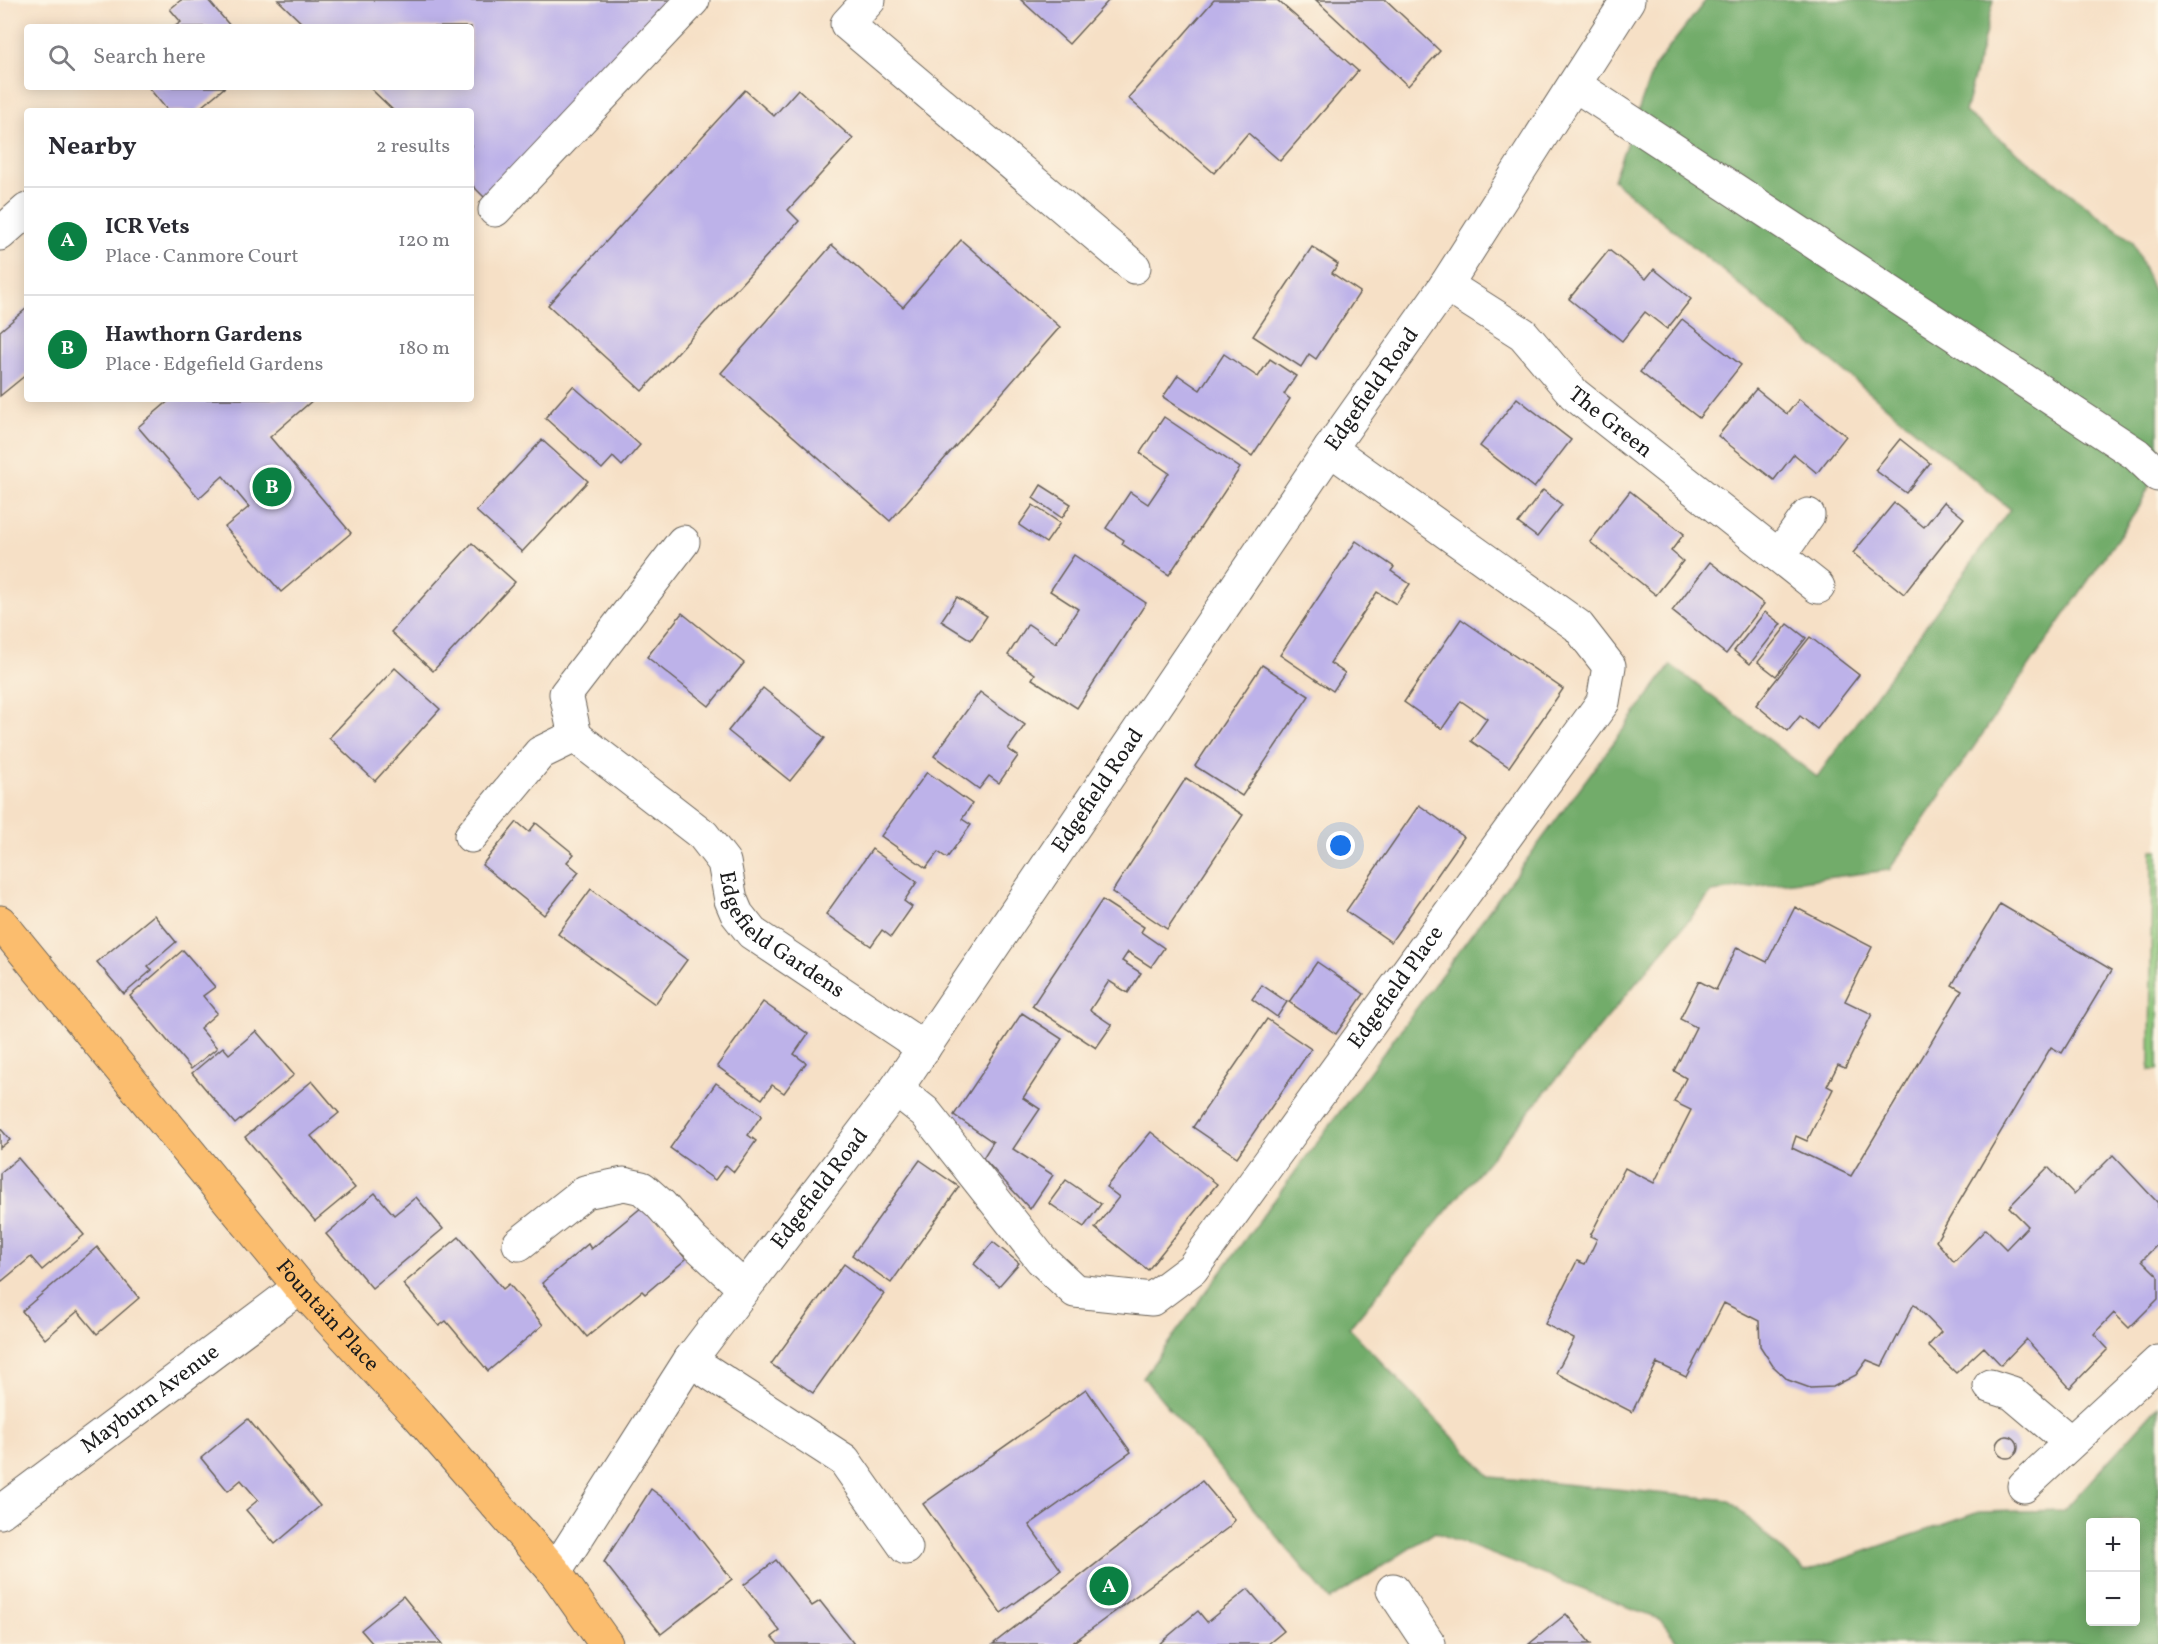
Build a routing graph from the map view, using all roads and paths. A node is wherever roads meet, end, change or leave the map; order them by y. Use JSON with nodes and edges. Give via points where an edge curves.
{"nodes":[{"id":1,"x":693,"y":0,"type":"edge"},
{"id":2,"x":869,"y":0,"type":"edge"},
{"id":3,"x":1628,"y":0,"type":"edge"},
{"id":4,"x":1575,"y":85,"type":"junction"},
{"id":5,"x":495,"y":210,"type":"dead end"},
{"id":6,"x":24,"y":213,"type":"edge"},
{"id":7,"x":0,"y":234,"type":"edge"},
{"id":8,"x":1134,"y":267,"type":"dead end"},
{"id":9,"x":1446,"y":285,"type":"junction"},
{"id":10,"x":1330,"y":449,"type":"junction"},
{"id":11,"x":2158,"y":475,"type":"edge"},
{"id":12,"x":1808,"y":515,"type":"dead end"},
{"id":13,"x":683,"y":543,"type":"dead end"},
{"id":14,"x":1779,"y":556,"type":"junction"},
{"id":15,"x":1818,"y":587,"type":"dead end"},
{"id":16,"x":575,"y":736,"type":"junction"},
{"id":17,"x":471,"y":836,"type":"dead end"},
{"id":18,"x":0,"y":922,"type":"edge"},
{"id":19,"x":924,"y":1048,"type":"junction"},
{"id":20,"x":896,"y":1089,"type":"junction"},
{"id":21,"x":519,"y":1244,"type":"dead end"},
{"id":22,"x":300,"y":1287,"type":"junction"},
{"id":23,"x":744,"y":1288,"type":"junction"},
{"id":24,"x":690,"y":1360,"type":"junction"},
{"id":25,"x":2158,"y":1362,"type":"edge"},
{"id":26,"x":1990,"y":1386,"type":"dead end"},
{"id":27,"x":2070,"y":1442,"type":"junction"},
{"id":28,"x":2024,"y":1486,"type":"dead end"},
{"id":29,"x":0,"y":1512,"type":"edge"},
{"id":30,"x":906,"y":1548,"type":"dead end"},
{"id":31,"x":555,"y":1572,"type":"junction"},
{"id":32,"x":1393,"y":1590,"type":"dead end"},
{"id":33,"x":606,"y":1644,"type":"edge"},
{"id":34,"x":1429,"y":1644,"type":"edge"}],
"edges":[{"from":1,"to":5,"type":"street"},
{"from":2,"to":8,"type":"street","via":[[847,24]]},
{"from":3,"to":4,"type":"street","name":"Edgefield Road"},
{"from":4,"to":9,"type":"street","name":"Edgefield Road"},
{"from":4,"to":11,"type":"street","via":[[2136,454]]},
{"from":6,"to":7,"type":"street"},
{"from":9,"to":10,"type":"street","name":"Edgefield Road"},
{"from":9,"to":14,"type":"street","name":"The Green","via":[[1523,334],[1574,394]]},
{"from":10,"to":19,"type":"street","name":"Edgefield Road"},
{"from":10,"to":20,"type":"street","name":"Edgefield Place","via":[[1578,626],[1610,666],[1603,702],[1192,1269],[1152,1299],[1075,1291],[1041,1259],[925,1112]]},
{"from":12,"to":14,"type":"street"},
{"from":13,"to":16,"type":"street","via":[[566,694]]},
{"from":14,"to":15,"type":"street","name":"The Green"},
{"from":16,"to":17,"type":"street","via":[[540,753]]},
{"from":16,"to":19,"type":"street","name":"Edgefield Gardens","via":[[703,835],[724,862],[731,900],[752,933]]},
{"from":18,"to":22,"type":"main road","name":"Fountain Place"},
{"from":19,"to":20,"type":"street","name":"Edgefield Road"},
{"from":20,"to":23,"type":"street","name":"Edgefield Road"},
{"from":21,"to":23,"type":"street","via":[[585,1192],[624,1184],[642,1188]]},
{"from":22,"to":29,"type":"street","name":"Mayburn Avenue"},
{"from":22,"to":31,"type":"main road","name":"Fountain Place"},
{"from":23,"to":24,"type":"street","name":"Edgefield Road"},
{"from":24,"to":30,"type":"street","via":[[844,1460]]},
{"from":24,"to":31,"type":"street","name":"Edgefield Road"},
{"from":25,"to":27,"type":"street"},
{"from":26,"to":27,"type":"street","via":[[2013,1393]]},
{"from":27,"to":28,"type":"street"},
{"from":31,"to":33,"type":"main road","name":"Fountain Place"},
{"from":32,"to":34,"type":"street"}]}
